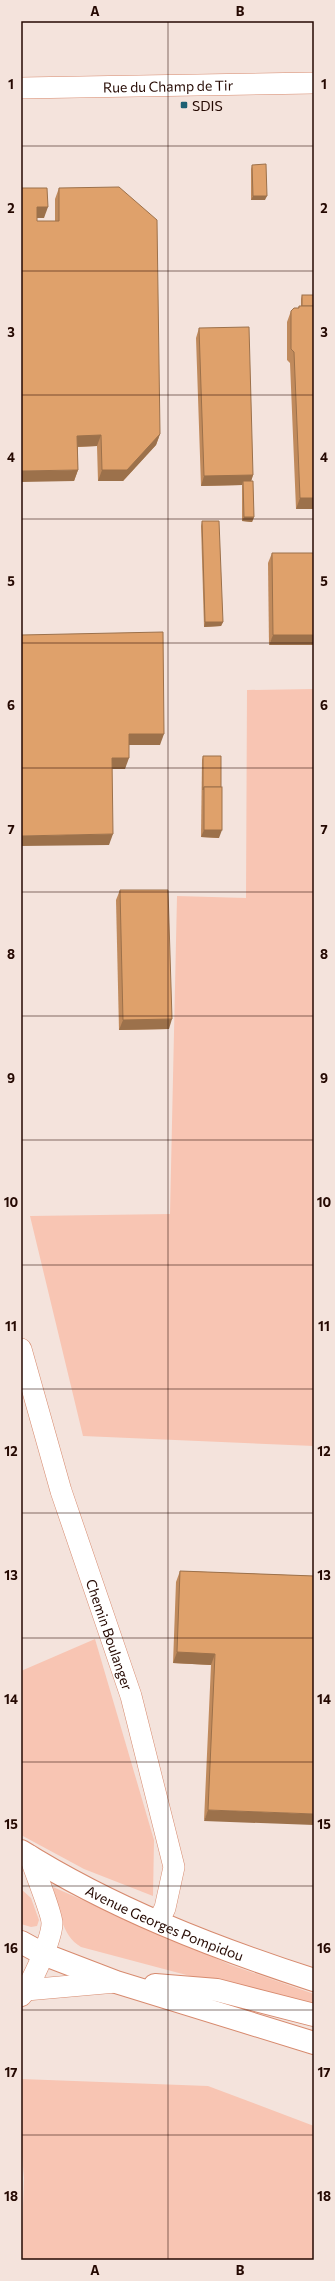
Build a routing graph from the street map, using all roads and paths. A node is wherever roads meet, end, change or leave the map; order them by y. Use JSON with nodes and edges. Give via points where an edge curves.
{"nodes":[{"id":1,"x":314,"y":83,"type":"edge"},
{"id":2,"x":21,"y":88,"type":"edge"},
{"id":3,"x":21,"y":1349,"type":"edge"},
{"id":4,"x":25,"y":1854,"type":"edge"},
{"id":5,"x":158,"y":1922,"type":"junction"},
{"id":6,"x":21,"y":1942,"type":"edge"},
{"id":7,"x":43,"y":1954,"type":"junction"},
{"id":8,"x":314,"y":1980,"type":"edge"},
{"id":9,"x":116,"y":1982,"type":"junction"},
{"id":10,"x":24,"y":1993,"type":"edge"},
{"id":11,"x":314,"y":2015,"type":"edge"},
{"id":12,"x":314,"y":2043,"type":"edge"}],
"edges":[{"from":1,"to":2,"type":"street","name":"Rue du Champ de Tir"},
{"from":3,"to":5,"type":"street","name":"Chemin Boulanger","via":[[61,1491],[131,1696],[174,1867],[165,1908]]},
{"from":4,"to":5,"type":"main road","name":"Avenue Georges Pompidou"},
{"from":4,"to":7,"type":"street","via":[[52,1923]]},
{"from":5,"to":8,"type":"main road","name":"Avenue Georges Pompidou","via":[[234,1954]]},
{"from":6,"to":7,"type":"main road"},
{"from":7,"to":9,"type":"main road"},
{"from":7,"to":10,"type":"street"},
{"from":9,"to":10,"type":"street"},
{"from":9,"to":11,"type":"main road","via":[[217,1990]]},
{"from":9,"to":12,"type":"main road"}]}
